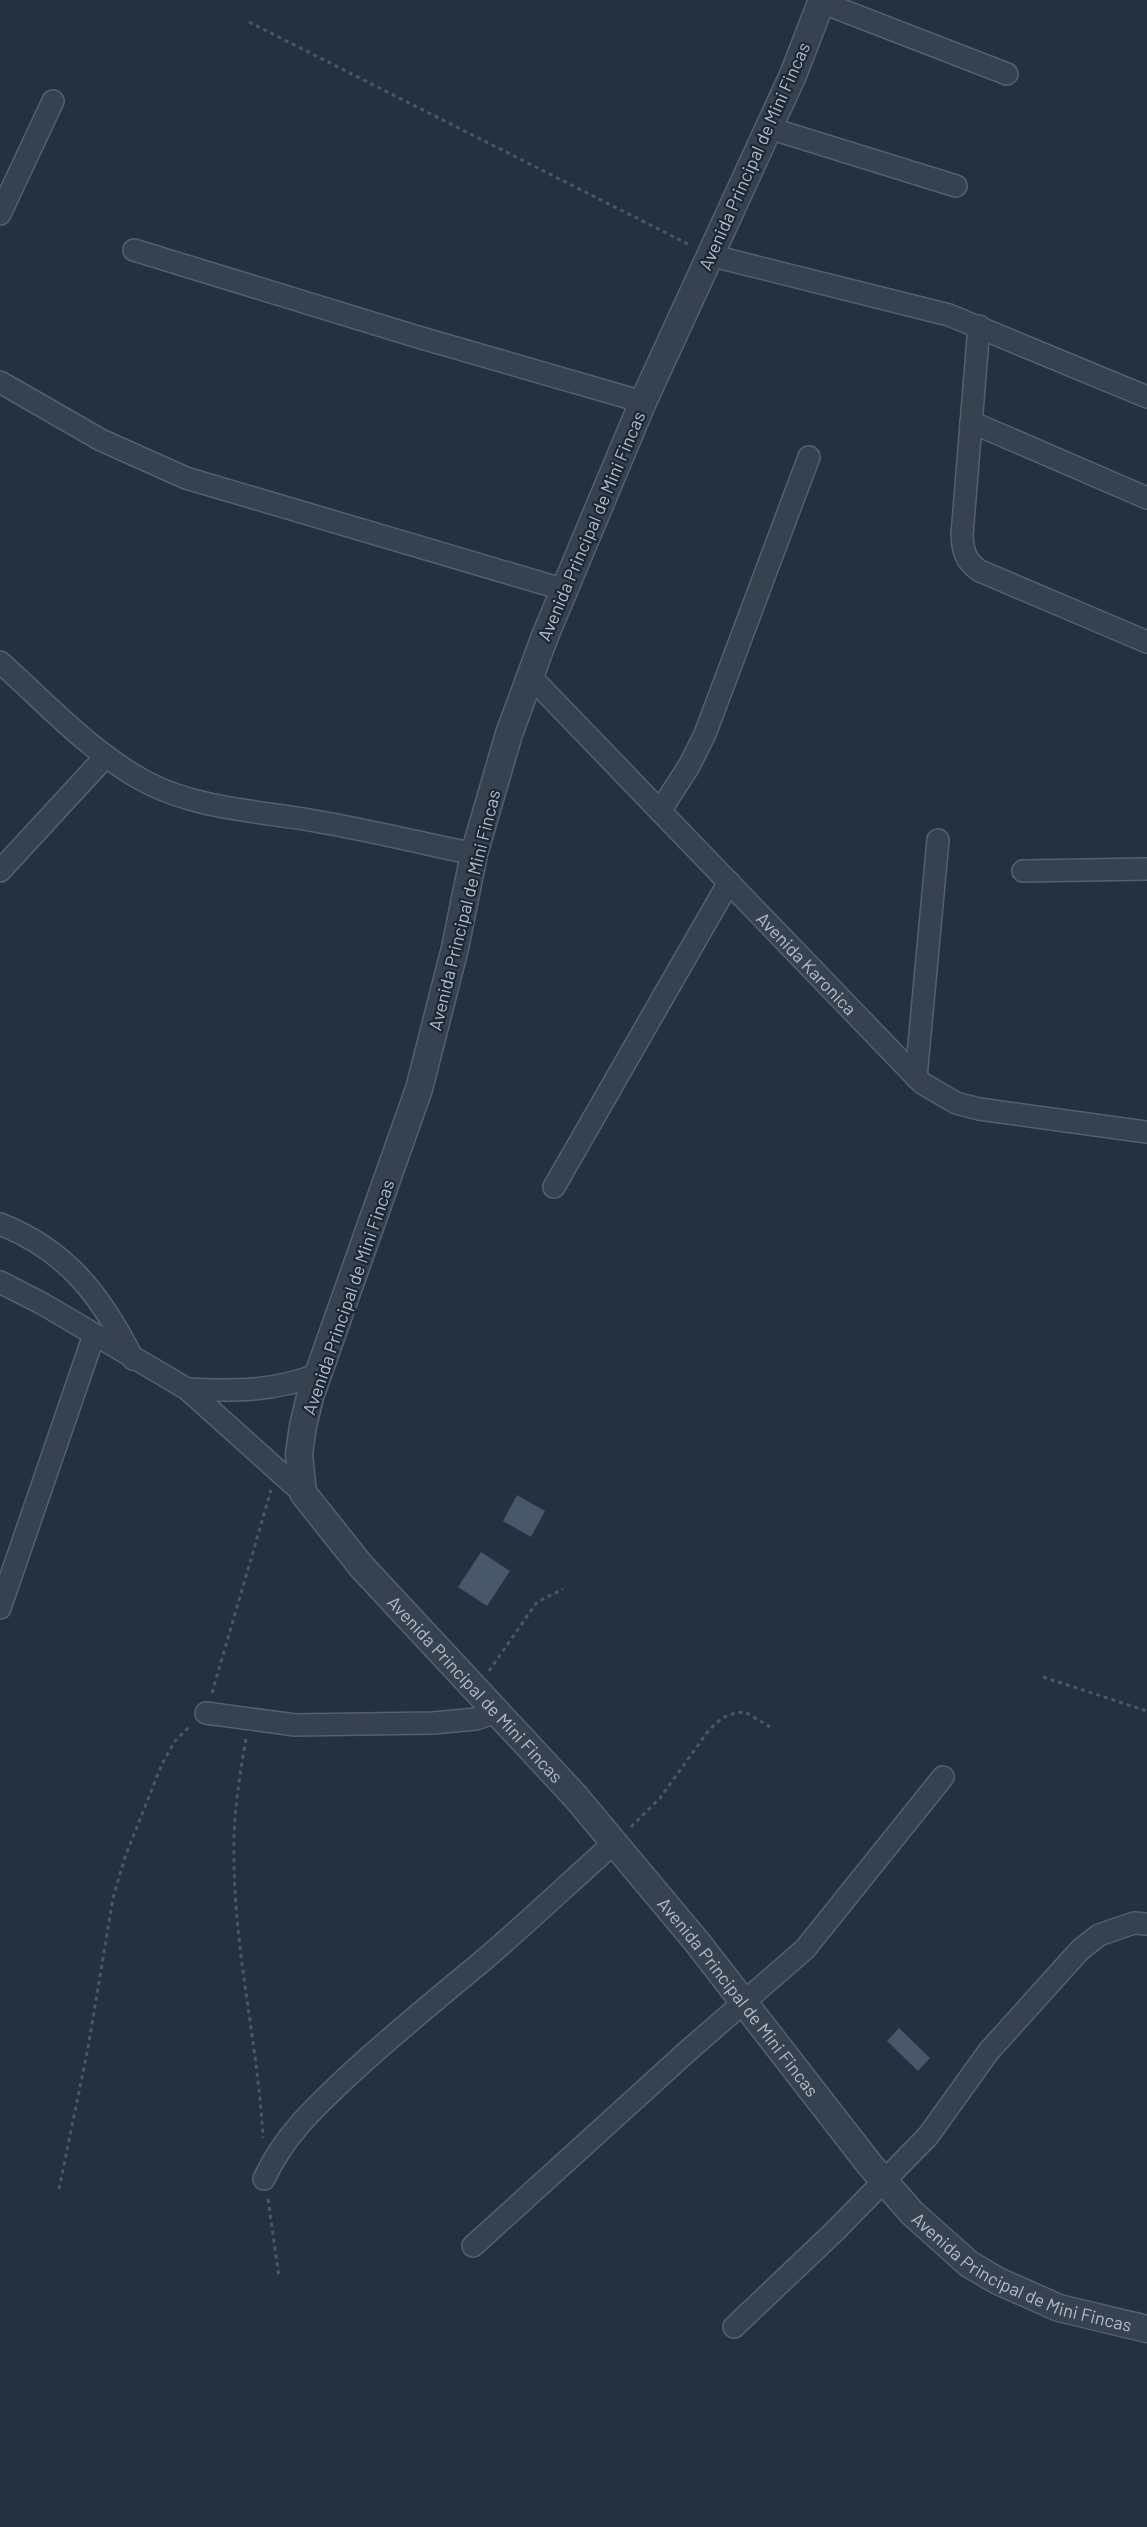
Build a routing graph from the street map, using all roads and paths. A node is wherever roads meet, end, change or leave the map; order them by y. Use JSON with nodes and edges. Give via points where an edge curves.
{"nodes":[{"id":1,"x":821,"y":1,"type":"edge"},
{"id":2,"x":249,"y":22,"type":"dead end"},
{"id":3,"x":1007,"y":74,"type":"dead end"},
{"id":4,"x":53,"y":101,"type":"dead end"},
{"id":5,"x":769,"y":128,"type":"junction"},
{"id":6,"x":956,"y":186,"type":"dead end"},
{"id":7,"x":0,"y":214,"type":"edge"},
{"id":8,"x":134,"y":250,"type":"dead end"},
{"id":9,"x":709,"y":254,"type":"junction"},
{"id":10,"x":979,"y":326,"type":"junction"},
{"id":11,"x":0,"y":382,"type":"edge"},
{"id":12,"x":1147,"y":397,"type":"edge"},
{"id":13,"x":643,"y":402,"type":"junction"},
{"id":14,"x":971,"y":422,"type":"junction"},
{"id":15,"x":809,"y":457,"type":"dead end"},
{"id":16,"x":1147,"y":498,"type":"edge"},
{"id":17,"x":562,"y":589,"type":"junction"},
{"id":18,"x":1147,"y":642,"type":"edge"},
{"id":19,"x":0,"y":662,"type":"edge"},
{"id":20,"x":530,"y":676,"type":"junction"},
{"id":21,"x":106,"y":756,"type":"junction"},
{"id":22,"x":660,"y":811,"type":"junction"},
{"id":23,"x":938,"y":840,"type":"dead end"},
{"id":24,"x":474,"y":854,"type":"junction"},
{"id":25,"x":1147,"y":869,"type":"edge"},
{"id":26,"x":0,"y":871,"type":"edge"},
{"id":27,"x":1023,"y":871,"type":"dead end"},
{"id":28,"x":729,"y":882,"type":"junction"},
{"id":29,"x":916,"y":1077,"type":"junction"},
{"id":30,"x":1147,"y":1132,"type":"edge"},
{"id":31,"x":554,"y":1187,"type":"dead end"},
{"id":32,"x":0,"y":1224,"type":"edge"},
{"id":33,"x":0,"y":1282,"type":"edge"},
{"id":34,"x":94,"y":1336,"type":"junction"},
{"id":35,"x":133,"y":1359,"type":"junction"},
{"id":36,"x":318,"y":1374,"type":"junction"},
{"id":37,"x":187,"y":1389,"type":"junction"},
{"id":38,"x":276,"y":1470,"type":"junction"},
{"id":39,"x":303,"y":1492,"type":"junction"},
{"id":40,"x":563,"y":1589,"type":"dead end"},
{"id":41,"x":0,"y":1608,"type":"edge"},
{"id":42,"x":1044,"y":1677,"type":"dead end"},
{"id":43,"x":476,"y":1690,"type":"junction"},
{"id":44,"x":1147,"y":1711,"type":"edge"},
{"id":45,"x":496,"y":1712,"type":"junction"},
{"id":46,"x":206,"y":1713,"type":"junction"},
{"id":47,"x":249,"y":1719,"type":"junction"},
{"id":48,"x":770,"y":1727,"type":"dead end"},
{"id":49,"x":943,"y":1777,"type":"dead end"},
{"id":50,"x":614,"y":1843,"type":"junction"},
{"id":51,"x":1147,"y":1924,"type":"edge"},
{"id":52,"x":745,"y":2004,"type":"junction"},
{"id":53,"x":263,"y":2142,"type":"dead end"},
{"id":54,"x":264,"y":2179,"type":"joint"},
{"id":55,"x":885,"y":2182,"type":"junction"},
{"id":56,"x":59,"y":2189,"type":"dead end"},
{"id":57,"x":473,"y":2246,"type":"dead end"},
{"id":58,"x":279,"y":2277,"type":"dead end"},
{"id":59,"x":734,"y":2327,"type":"dead end"},
{"id":60,"x":1147,"y":2329,"type":"edge"}],
"edges":[{"from":1,"to":3,"type":"street"},
{"from":1,"to":5,"type":"street","name":"Avenida Principal de Mini Fincas"},
{"from":2,"to":9,"type":"path"},
{"from":4,"to":7,"type":"street"},
{"from":5,"to":6,"type":"street"},
{"from":5,"to":9,"type":"street","name":"Avenida Principal de Mini Fincas"},
{"from":8,"to":13,"type":"street"},
{"from":9,"to":10,"type":"street"},
{"from":9,"to":13,"type":"street","name":"Avenida Principal de Mini Fincas"},
{"from":10,"to":12,"type":"street"},
{"from":10,"to":14,"type":"street"},
{"from":11,"to":17,"type":"street","via":[[101,440],[186,478]]},
{"from":13,"to":17,"type":"street","name":"Avenida Principal de Mini Fincas"},
{"from":14,"to":16,"type":"street"},
{"from":14,"to":18,"type":"street","via":[[962,534],[966,557],[971,565]]},
{"from":15,"to":22,"type":"street","via":[[705,734]]},
{"from":17,"to":20,"type":"street","name":"Avenida Principal de Mini Fincas"},
{"from":19,"to":21,"type":"street"},
{"from":20,"to":22,"type":"street","name":"Avenida Karonica"},
{"from":20,"to":24,"type":"street","name":"Avenida Principal de Mini Fincas","via":[[509,734]]},
{"from":21,"to":24,"type":"street","via":[[145,782],[169,793],[210,804]]},
{"from":21,"to":26,"type":"street"},
{"from":22,"to":28,"type":"street","name":"Avenida Karonica"},
{"from":23,"to":29,"type":"street"},
{"from":24,"to":36,"type":"street","name":"Avenida Principal de Mini Fincas","via":[[455,948],[419,1090]]},
{"from":25,"to":27,"type":"street"},
{"from":28,"to":29,"type":"street","name":"Avenida Karonica"},
{"from":28,"to":31,"type":"street"},
{"from":29,"to":30,"type":"street","name":"Avenida Karonica","via":[[939,1095],[979,1109]]},
{"from":32,"to":35,"type":"street","via":[[55,1254],[77,1275],[105,1307]]},
{"from":33,"to":34,"type":"street"},
{"from":34,"to":35,"type":"street"},
{"from":34,"to":41,"type":"street"},
{"from":35,"to":37,"type":"street"},
{"from":36,"to":37,"type":"street","via":[[281,1387]]},
{"from":36,"to":39,"type":"street","name":"Avenida Principal de Mini Fincas","via":[[302,1426],[299,1454]]},
{"from":37,"to":38,"type":"street"},
{"from":38,"to":39,"type":"street"},
{"from":38,"to":46,"type":"path"},
{"from":39,"to":43,"type":"street","name":"Avenida Principal de Mini Fincas","via":[[361,1566]]},
{"from":40,"to":43,"type":"path","via":[[537,1602]]},
{"from":42,"to":44,"type":"path"},
{"from":43,"to":45,"type":"street","name":"Avenida Principal de Mini Fincas"},
{"from":45,"to":47,"type":"street","via":[[476,1719],[433,1723],[295,1725]]},
{"from":45,"to":50,"type":"street","name":"Avenida Principal de Mini Fincas","via":[[576,1796]]},
{"from":46,"to":47,"type":"street"},
{"from":46,"to":56,"type":"path","via":[[175,1741],[162,1764],[125,1857],[114,1898]]},
{"from":47,"to":53,"type":"path","via":[[235,1801],[234,1858],[260,2088]]},
{"from":48,"to":50,"type":"path","via":[[745,1712],[722,1718],[709,1730],[660,1798]]},
{"from":49,"to":52,"type":"street","via":[[805,1949]]},
{"from":50,"to":52,"type":"street","name":"Avenida Principal de Mini Fincas"},
{"from":50,"to":54,"type":"street","via":[[493,1952],[376,2050],[312,2110],[288,2137]]},
{"from":51,"to":55,"type":"street","via":[[1134,1923],[1099,1935],[1080,1950],[989,2051],[946,2114]]},
{"from":52,"to":55,"type":"street","name":"Avenida Principal de Mini Fincas"},
{"from":52,"to":57,"type":"street"},
{"from":54,"to":58,"type":"path"},
{"from":55,"to":59,"type":"street"},
{"from":55,"to":60,"type":"street","name":"Avenida Principal de Mini Fincas","via":[[943,2242],[998,2282],[1059,2308]]}]}
